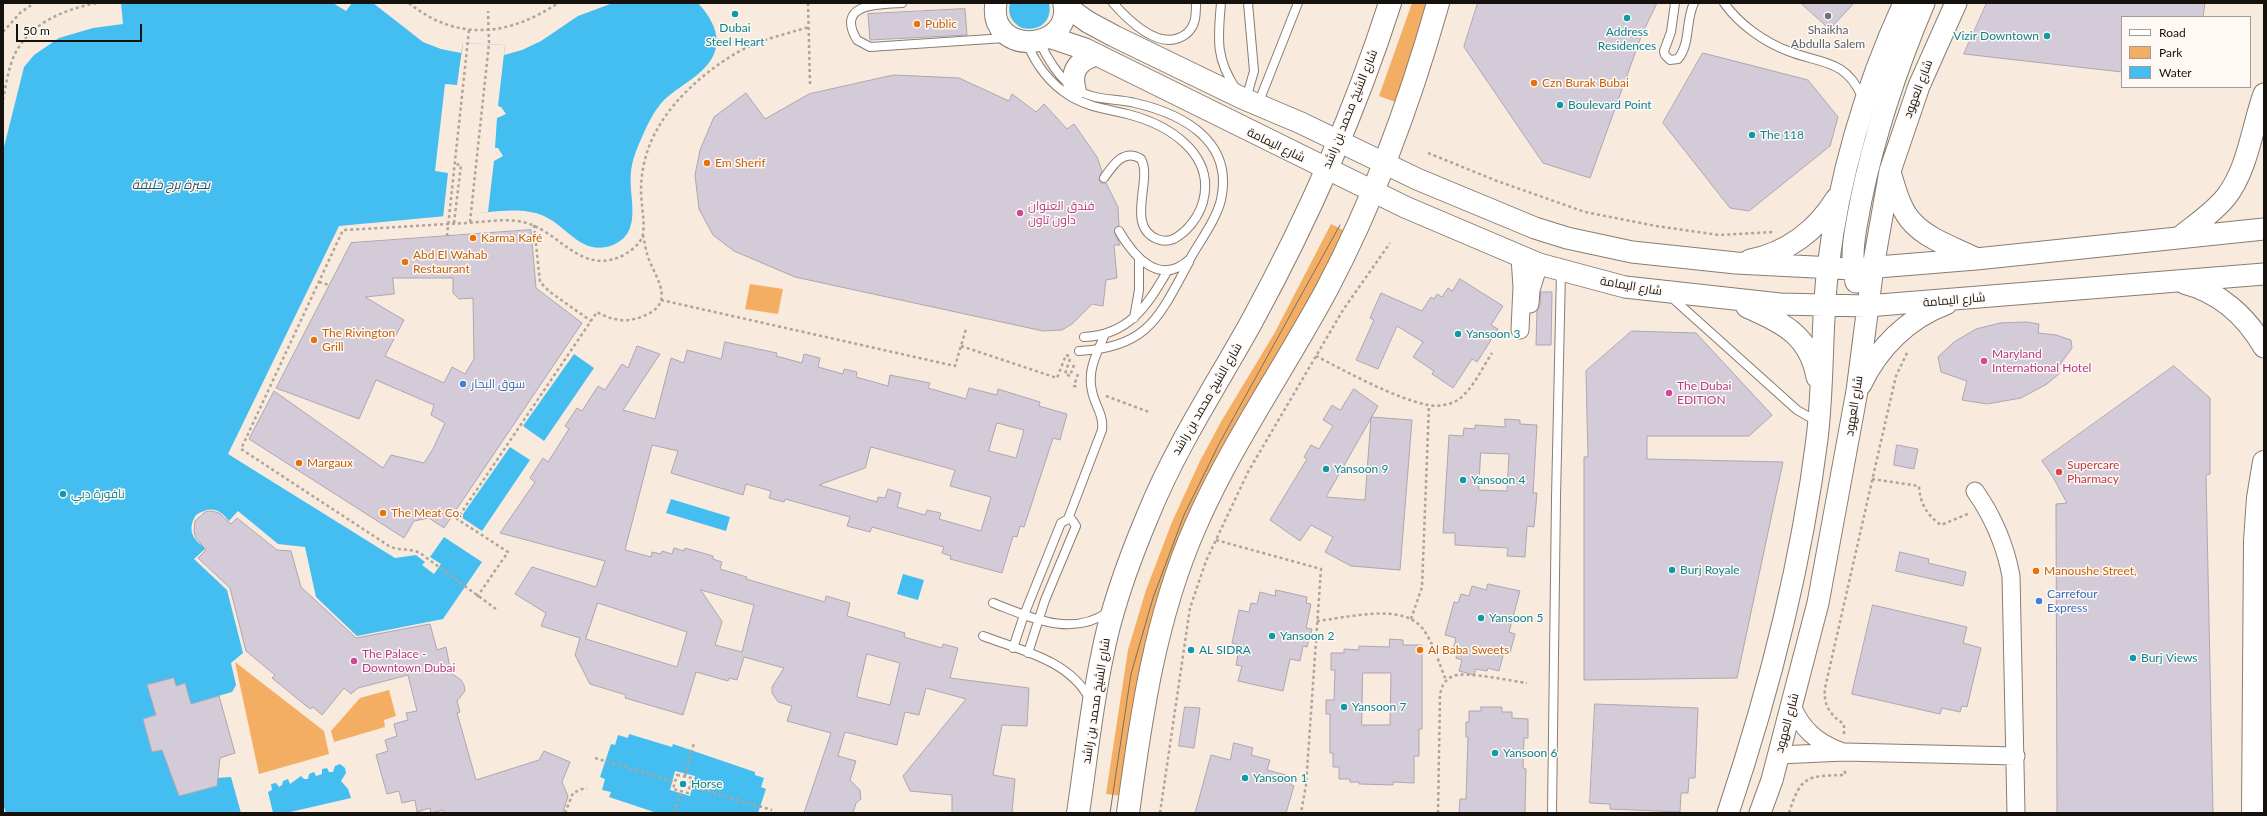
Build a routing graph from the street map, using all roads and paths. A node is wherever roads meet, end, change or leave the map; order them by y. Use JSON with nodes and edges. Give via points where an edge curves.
{"nodes":[{"id":1,"x":34,"y":3,"type":"edge"},
{"id":2,"x":97,"y":3,"type":"edge"},
{"id":3,"x":409,"y":3,"type":"edge"},
{"id":4,"x":558,"y":3,"type":"edge"},
{"id":5,"x":808,"y":3,"type":"edge"},
{"id":6,"x":902,"y":3,"type":"edge"},
{"id":7,"x":996,"y":3,"type":"edge"},
{"id":8,"x":1113,"y":3,"type":"edge"},
{"id":9,"x":1196,"y":3,"type":"edge"},
{"id":10,"x":1221,"y":3,"type":"edge"},
{"id":11,"x":1248,"y":3,"type":"edge"},
{"id":12,"x":1298,"y":3,"type":"edge"},
{"id":13,"x":1390,"y":3,"type":"edge"},
{"id":14,"x":1438,"y":3,"type":"edge"},
{"id":15,"x":1675,"y":3,"type":"edge"},
{"id":16,"x":1694,"y":3,"type":"edge"},
{"id":17,"x":1724,"y":3,"type":"edge"},
{"id":18,"x":1904,"y":3,"type":"edge"},
{"id":19,"x":1931,"y":3,"type":"edge"},
{"id":20,"x":1956,"y":3,"type":"edge"},
{"id":21,"x":1064,"y":4,"type":"edge"},
{"id":22,"x":488,"y":11,"type":"dead end"},
{"id":23,"x":1920,"y":12,"type":"edge"},
{"id":24,"x":809,"y":27,"type":"junction"},
{"id":25,"x":469,"y":30,"type":"junction"},
{"id":26,"x":489,"y":30,"type":"junction"},
{"id":27,"x":3,"y":32,"type":"edge"},
{"id":28,"x":1032,"y":40,"type":"junction"},
{"id":29,"x":1097,"y":54,"type":"junction"},
{"id":30,"x":810,"y":84,"type":"dead end"},
{"id":31,"x":1075,"y":89,"type":"junction"},
{"id":32,"x":2264,"y":94,"type":"edge"},
{"id":33,"x":3,"y":100,"type":"edge"},
{"id":34,"x":1248,"y":101,"type":"junction"},
{"id":35,"x":1864,"y":102,"type":"junction"},
{"id":36,"x":1338,"y":141,"type":"junction"},
{"id":37,"x":1428,"y":153,"type":"dead end"},
{"id":38,"x":454,"y":164,"type":"junction"},
{"id":39,"x":1385,"y":164,"type":"junction"},
{"id":40,"x":1326,"y":169,"type":"junction"},
{"id":41,"x":1890,"y":171,"type":"junction"},
{"id":42,"x":1104,"y":178,"type":"dead end"},
{"id":43,"x":1374,"y":192,"type":"junction"},
{"id":44,"x":1840,"y":192,"type":"junction"},
{"id":45,"x":470,"y":222,"type":"junction"},
{"id":46,"x":454,"y":223,"type":"junction"},
{"id":47,"x":447,"y":224,"type":"junction"},
{"id":48,"x":534,"y":225,"type":"junction"},
{"id":49,"x":2264,"y":229,"type":"edge"},
{"id":50,"x":1119,"y":230,"type":"dead end"},
{"id":51,"x":643,"y":235,"type":"junction"},
{"id":52,"x":446,"y":236,"type":"dead end"},
{"id":53,"x":2180,"y":237,"type":"junction"},
{"id":54,"x":1802,"y":238,"type":"junction"},
{"id":55,"x":1390,"y":243,"type":"dead end"},
{"id":56,"x":1139,"y":259,"type":"junction"},
{"id":57,"x":1190,"y":259,"type":"junction"},
{"id":58,"x":1976,"y":259,"type":"junction"},
{"id":59,"x":1530,"y":261,"type":"junction"},
{"id":60,"x":1736,"y":263,"type":"junction"},
{"id":61,"x":1863,"y":268,"type":"junction"},
{"id":62,"x":1827,"y":269,"type":"junction"},
{"id":63,"x":1168,"y":270,"type":"junction"},
{"id":64,"x":1561,"y":271,"type":"junction"},
{"id":65,"x":2264,"y":274,"type":"edge"},
{"id":66,"x":2176,"y":281,"type":"junction"},
{"id":67,"x":319,"y":282,"type":"junction"},
{"id":68,"x":329,"y":285,"type":"dead end"},
{"id":69,"x":1665,"y":292,"type":"junction"},
{"id":70,"x":1959,"y":299,"type":"junction"},
{"id":71,"x":661,"y":300,"type":"junction"},
{"id":72,"x":1734,"y":301,"type":"junction"},
{"id":73,"x":1824,"y":306,"type":"junction"},
{"id":74,"x":1867,"y":306,"type":"junction"},
{"id":75,"x":1134,"y":319,"type":"junction"},
{"id":76,"x":591,"y":321,"type":"junction"},
{"id":77,"x":966,"y":329,"type":"dead end"},
{"id":78,"x":1524,"y":330,"type":"dead end"},
{"id":79,"x":1105,"y":334,"type":"junction"},
{"id":80,"x":1084,"y":337,"type":"dead end"},
{"id":81,"x":961,"y":346,"type":"junction"},
{"id":82,"x":2264,"y":346,"type":"edge"},
{"id":83,"x":1909,"y":349,"type":"dead end"},
{"id":84,"x":1098,"y":350,"type":"junction"},
{"id":85,"x":1492,"y":353,"type":"dead end"},
{"id":86,"x":1077,"y":354,"type":"joint"},
{"id":87,"x":1316,"y":356,"type":"junction"},
{"id":88,"x":1074,"y":386,"type":"dead end"},
{"id":89,"x":1092,"y":391,"type":"junction"},
{"id":90,"x":1857,"y":392,"type":"junction"},
{"id":91,"x":1821,"y":397,"type":"junction"},
{"id":92,"x":1429,"y":405,"type":"junction"},
{"id":93,"x":1149,"y":412,"type":"dead end"},
{"id":94,"x":1818,"y":422,"type":"junction"},
{"id":95,"x":2264,"y":462,"type":"edge"},
{"id":96,"x":1872,"y":479,"type":"junction"},
{"id":97,"x":1975,"y":491,"type":"dead end"},
{"id":98,"x":1986,"y":506,"type":"junction"},
{"id":99,"x":1068,"y":519,"type":"junction"},
{"id":100,"x":1216,"y":540,"type":"junction"},
{"id":101,"x":477,"y":597,"type":"junction"},
{"id":102,"x":1116,"y":602,"type":"junction"},
{"id":103,"x":993,"y":604,"type":"dead end"},
{"id":104,"x":496,"y":609,"type":"dead end"},
{"id":105,"x":1024,"y":615,"type":"junction"},
{"id":106,"x":1038,"y":619,"type":"junction"},
{"id":107,"x":1411,"y":619,"type":"junction"},
{"id":108,"x":1317,"y":621,"type":"junction"},
{"id":109,"x":983,"y":636,"type":"dead end"},
{"id":110,"x":1013,"y":648,"type":"junction"},
{"id":111,"x":1028,"y":653,"type":"junction"},
{"id":112,"x":1776,"y":655,"type":"junction"},
{"id":113,"x":1446,"y":680,"type":"junction"},
{"id":114,"x":1528,"y":683,"type":"dead end"},
{"id":115,"x":1792,"y":706,"type":"junction"},
{"id":116,"x":1094,"y":709,"type":"junction"},
{"id":117,"x":694,"y":743,"type":"dead end"},
{"id":118,"x":1844,"y":752,"type":"junction"},
{"id":119,"x":1778,"y":755,"type":"junction"},
{"id":120,"x":2016,"y":756,"type":"junction"},
{"id":121,"x":595,"y":758,"type":"dead end"},
{"id":122,"x":685,"y":775,"type":"junction"},
{"id":123,"x":674,"y":781,"type":"junction"},
{"id":124,"x":691,"y":786,"type":"junction"},
{"id":125,"x":587,"y":789,"type":"dead end"},
{"id":126,"x":680,"y":792,"type":"junction"},
{"id":127,"x":772,"y":810,"type":"dead end"},
{"id":128,"x":565,"y":813,"type":"edge"},
{"id":129,"x":674,"y":813,"type":"edge"},
{"id":130,"x":1078,"y":813,"type":"edge"},
{"id":131,"x":1128,"y":813,"type":"edge"},
{"id":132,"x":1160,"y":813,"type":"edge"},
{"id":133,"x":1301,"y":813,"type":"edge"},
{"id":134,"x":1438,"y":813,"type":"edge"},
{"id":135,"x":1552,"y":813,"type":"edge"},
{"id":136,"x":1728,"y":813,"type":"edge"},
{"id":137,"x":1760,"y":813,"type":"edge"},
{"id":138,"x":1789,"y":813,"type":"edge"},
{"id":139,"x":2016,"y":813,"type":"edge"},
{"id":140,"x":2253,"y":813,"type":"edge"}],
"edges":[{"from":1,"to":27,"type":"path","via":[[20,13]]},
{"from":2,"to":33,"type":"path","via":[[58,14],[28,34],[17,49],[10,66]]},
{"from":3,"to":25,"type":"path","via":[[438,21]]},
{"from":4,"to":26,"type":"path","via":[[525,22]]},
{"from":5,"to":24,"type":"path"},
{"from":6,"to":28,"type":"lane","via":[[866,5],[858,10],[851,26],[857,40],[870,47]]},
{"from":7,"to":28,"type":"street","via":[[996,18],[1002,30]]},
{"from":8,"to":9,"type":"lane","via":[[1144,30],[1163,39],[1172,40],[1182,37],[1189,31],[1194,23]]},
{"from":10,"to":34,"type":"lane","via":[[1218,38],[1221,61]]},
{"from":11,"to":34,"type":"lane","via":[[1254,71]]},
{"from":12,"to":34,"type":"lane"},
{"from":13,"to":36,"type":"main road","name":"شارع الشيخ محمد بن راشد"},
{"from":14,"to":39,"type":"main road","via":[[1401,124]]},
{"from":15,"to":16,"type":"lane","via":[[1671,32],[1664,51],[1664,55],[1670,60],[1678,59],[1684,50],[1688,19]]},
{"from":17,"to":35,"type":"lane","via":[[1749,28],[1774,44],[1841,68],[1854,82]]},
{"from":18,"to":35,"type":"street"},
{"from":19,"to":23,"type":"lane"},
{"from":20,"to":41,"type":"street","name":"شارع العهود","via":[[1919,86]]},
{"from":21,"to":28,"type":"street","via":[[1063,18],[1058,28]]},
{"from":21,"to":34,"type":"street","via":[[1101,29]]},
{"from":22,"to":26,"type":"path"},
{"from":23,"to":61,"type":"street","via":[[1897,72],[1873,149],[1852,245]]},
{"from":24,"to":30,"type":"path"},
{"from":24,"to":51,"type":"path","via":[[767,40],[733,56],[701,79],[670,109],[658,127],[643,168]]},
{"from":25,"to":26,"type":"path"},
{"from":25,"to":38,"type":"path"},
{"from":26,"to":45,"type":"path"},
{"from":28,"to":29,"type":"street","name":"شارع اليمامة","via":[[1073,43]]},
{"from":28,"to":31,"type":"lane"},
{"from":28,"to":42,"type":"lane","via":[[1040,68],[1070,96],[1097,108],[1129,114],[1180,138],[1196,154],[1201,165],[1204,176],[1204,199],[1191,225],[1179,236],[1161,241],[1146,231],[1143,222],[1140,194],[1145,169],[1141,159],[1130,154],[1124,156]]},
{"from":29,"to":31,"type":"street","via":[[1082,60],[1076,66],[1073,74]]},
{"from":29,"to":40,"type":"street","name":"شارع اليمامة"},
{"from":31,"to":57,"type":"lane","via":[[1097,98],[1146,106],[1183,120],[1196,127],[1213,148],[1222,173],[1220,201]]},
{"from":32,"to":53,"type":"street","via":[[2241,170],[2234,184],[2209,214]]},
{"from":34,"to":36,"type":"street"},
{"from":35,"to":44,"type":"street"},
{"from":36,"to":39,"type":"street"},
{"from":36,"to":40,"type":"main road","name":"شارع الشيخ محمد بن راشد"},
{"from":37,"to":54,"type":"path","via":[[1585,212],[1719,235],[1797,231]]},
{"from":38,"to":46,"type":"path","via":[[461,165]]},
{"from":38,"to":47,"type":"path"},
{"from":39,"to":43,"type":"main road"},
{"from":39,"to":60,"type":"street","via":[[1505,217],[1567,238],[1632,252]]},
{"from":40,"to":43,"type":"street","name":"شارع اليمامة"},
{"from":40,"to":102,"type":"main road","name":"شارع الشيخ محمد بن راشد","via":[[1252,320],[1189,429],[1168,471],[1134,550]]},
{"from":41,"to":58,"type":"street","via":[[1896,193],[1912,223],[1933,238]]},
{"from":41,"to":61,"type":"street","name":"شارع العهود"},
{"from":43,"to":59,"type":"street","name":"شارع اليمامة"},
{"from":43,"to":131,"type":"main road","via":[[1327,290],[1232,454],[1194,529],[1176,576],[1149,673]]},
{"from":44,"to":54,"type":"street","via":[[1826,213]]},
{"from":44,"to":62,"type":"street"},
{"from":45,"to":46,"type":"path"},
{"from":45,"to":48,"type":"path","via":[[514,221]]},
{"from":46,"to":47,"type":"path"},
{"from":47,"to":52,"type":"path"},
{"from":47,"to":67,"type":"path","via":[[343,230]]},
{"from":48,"to":51,"type":"path","via":[[579,256],[599,261],[619,258]]},
{"from":48,"to":76,"type":"path","via":[[537,275],[540,282]]},
{"from":49,"to":53,"type":"street"},
{"from":50,"to":56,"type":"lane","via":[[1133,254]]},
{"from":51,"to":71,"type":"path","via":[[649,260],[661,282]]},
{"from":53,"to":58,"type":"street"},
{"from":54,"to":60,"type":"street","via":[[1760,258]]},
{"from":55,"to":87,"type":"path","via":[[1343,310]]},
{"from":56,"to":63,"type":"lane","via":[[1158,269]]},
{"from":56,"to":75,"type":"lane","via":[[1139,290]]},
{"from":57,"to":63,"type":"lane","via":[[1184,265]]},
{"from":57,"to":84,"type":"lane","via":[[1153,323],[1128,341]]},
{"from":58,"to":61,"type":"street"},
{"from":59,"to":64,"type":"street","name":"شارع اليمامة"},
{"from":59,"to":78,"type":"street","via":[[1522,287]]},
{"from":60,"to":62,"type":"street"},
{"from":61,"to":62,"type":"street"},
{"from":61,"to":74,"type":"street","name":"شارع العهود"},
{"from":62,"to":73,"type":"street"},
{"from":63,"to":75,"type":"lane"},
{"from":64,"to":69,"type":"street","name":"شارع اليمامة","via":[[1625,287]]},
{"from":64,"to":135,"type":"lane"},
{"from":65,"to":66,"type":"street","name":"شارع اليمامة"},
{"from":66,"to":70,"type":"street","name":"شارع اليمامة"},
{"from":66,"to":82,"type":"street","via":[[2196,286],[2231,307]]},
{"from":67,"to":68,"type":"path"},
{"from":67,"to":101,"type":"path","via":[[240,449],[389,546],[398,550],[415,550]]},
{"from":69,"to":72,"type":"street","name":"شارع اليمامة"},
{"from":69,"to":94,"type":"lane","via":[[1797,410]]},
{"from":70,"to":74,"type":"street","name":"شارع اليمامة"},
{"from":70,"to":90,"type":"street","via":[[1926,314],[1897,335],[1874,361]]},
{"from":71,"to":76,"type":"path","via":[[651,312],[637,319],[612,319],[597,312]]},
{"from":71,"to":81,"type":"path","via":[[955,366]]},
{"from":72,"to":73,"type":"street","name":"شارع اليمامة"},
{"from":72,"to":91,"type":"street","via":[[1781,323],[1798,336],[1812,358]]},
{"from":73,"to":74,"type":"street","name":"شارع اليمامة"},
{"from":73,"to":91,"type":"street"},
{"from":74,"to":90,"type":"street","name":"شارع العهود"},
{"from":75,"to":79,"type":"lane"},
{"from":76,"to":101,"type":"path","via":[[457,519],[508,552]]},
{"from":77,"to":81,"type":"path"},
{"from":79,"to":80,"type":"lane"},
{"from":79,"to":84,"type":"lane"},
{"from":81,"to":86,"type":"path","via":[[1057,378],[1066,355],[1071,356],[1065,374],[1070,376]]},
{"from":83,"to":96,"type":"path","via":[[1896,376]]},
{"from":84,"to":86,"type":"lane"},
{"from":84,"to":89,"type":"lane","via":[[1092,370]]},
{"from":85,"to":92,"type":"path","via":[[1463,396],[1447,404]]},
{"from":87,"to":92,"type":"path","via":[[1384,389]]},
{"from":87,"to":100,"type":"path","via":[[1248,472]]},
{"from":88,"to":89,"type":"path"},
{"from":89,"to":93,"type":"path"},
{"from":89,"to":99,"type":"lane","via":[[1102,415],[1102,430]]},
{"from":90,"to":115,"type":"street","name":"شارع العهود","via":[[1818,602]]},
{"from":91,"to":94,"type":"street"},
{"from":92,"to":107,"type":"path","via":[[1423,582]]},
{"from":94,"to":112,"type":"street","via":[[1804,524]]},
{"from":95,"to":140,"type":"main road","via":[[2256,520]]},
{"from":96,"to":98,"type":"path","via":[[1919,486],[1925,508],[1941,525]]},
{"from":96,"to":118,"type":"path","via":[[1824,696],[1825,704],[1830,711],[1844,724]]},
{"from":97,"to":98,"type":"street"},
{"from":98,"to":120,"type":"street","via":[[2002,540],[2011,576]]},
{"from":99,"to":105,"type":"lane","via":[[1062,523]]},
{"from":99,"to":106,"type":"lane","via":[[1075,522],[1076,526]]},
{"from":100,"to":108,"type":"path","via":[[1321,569]]},
{"from":100,"to":132,"type":"path","via":[[1190,608]]},
{"from":101,"to":104,"type":"path"},
{"from":102,"to":106,"type":"lane","via":[[1108,611],[1087,623],[1063,624]]},
{"from":102,"to":116,"type":"main road","name":"شارع الشيخ محمد بن راشد","via":[[1102,655]]},
{"from":103,"to":105,"type":"lane"},
{"from":105,"to":106,"type":"lane"},
{"from":105,"to":110,"type":"lane"},
{"from":106,"to":111,"type":"lane"},
{"from":107,"to":108,"type":"path","via":[[1396,614],[1381,614]]},
{"from":107,"to":113,"type":"path","via":[[1423,628]]},
{"from":108,"to":133,"type":"path","via":[[1306,785]]},
{"from":109,"to":110,"type":"lane"},
{"from":110,"to":111,"type":"lane"},
{"from":111,"to":116,"type":"lane","via":[[1051,662],[1073,676],[1082,686]]},
{"from":112,"to":119,"type":"street","via":[[1778,690],[1768,739]]},
{"from":112,"to":136,"type":"street"},
{"from":113,"to":114,"type":"path","via":[[1462,674]]},
{"from":113,"to":134,"type":"path","via":[[1440,696]]},
{"from":115,"to":118,"type":"street","via":[[1803,726],[1814,737],[1826,746]]},
{"from":115,"to":119,"type":"street","name":"شارع العهود"},
{"from":116,"to":130,"type":"main road","name":"شارع الشيخ محمد بن راشد"},
{"from":117,"to":122,"type":"path"},
{"from":118,"to":119,"type":"street"},
{"from":118,"to":120,"type":"street"},
{"from":118,"to":138,"type":"path","via":[[1845,775],[1817,776],[1804,781],[1796,792]]},
{"from":119,"to":137,"type":"street","name":"شارع العهود"},
{"from":120,"to":139,"type":"street"},
{"from":121,"to":123,"type":"path"},
{"from":122,"to":123,"type":"path","via":[[677,774]]},
{"from":122,"to":124,"type":"path","via":[[692,778]]},
{"from":123,"to":126,"type":"path","via":[[674,789]]},
{"from":124,"to":126,"type":"path","via":[[688,793]]},
{"from":124,"to":127,"type":"path"},
{"from":125,"to":128,"type":"path","via":[[573,793]]},
{"from":126,"to":129,"type":"path"}]}
